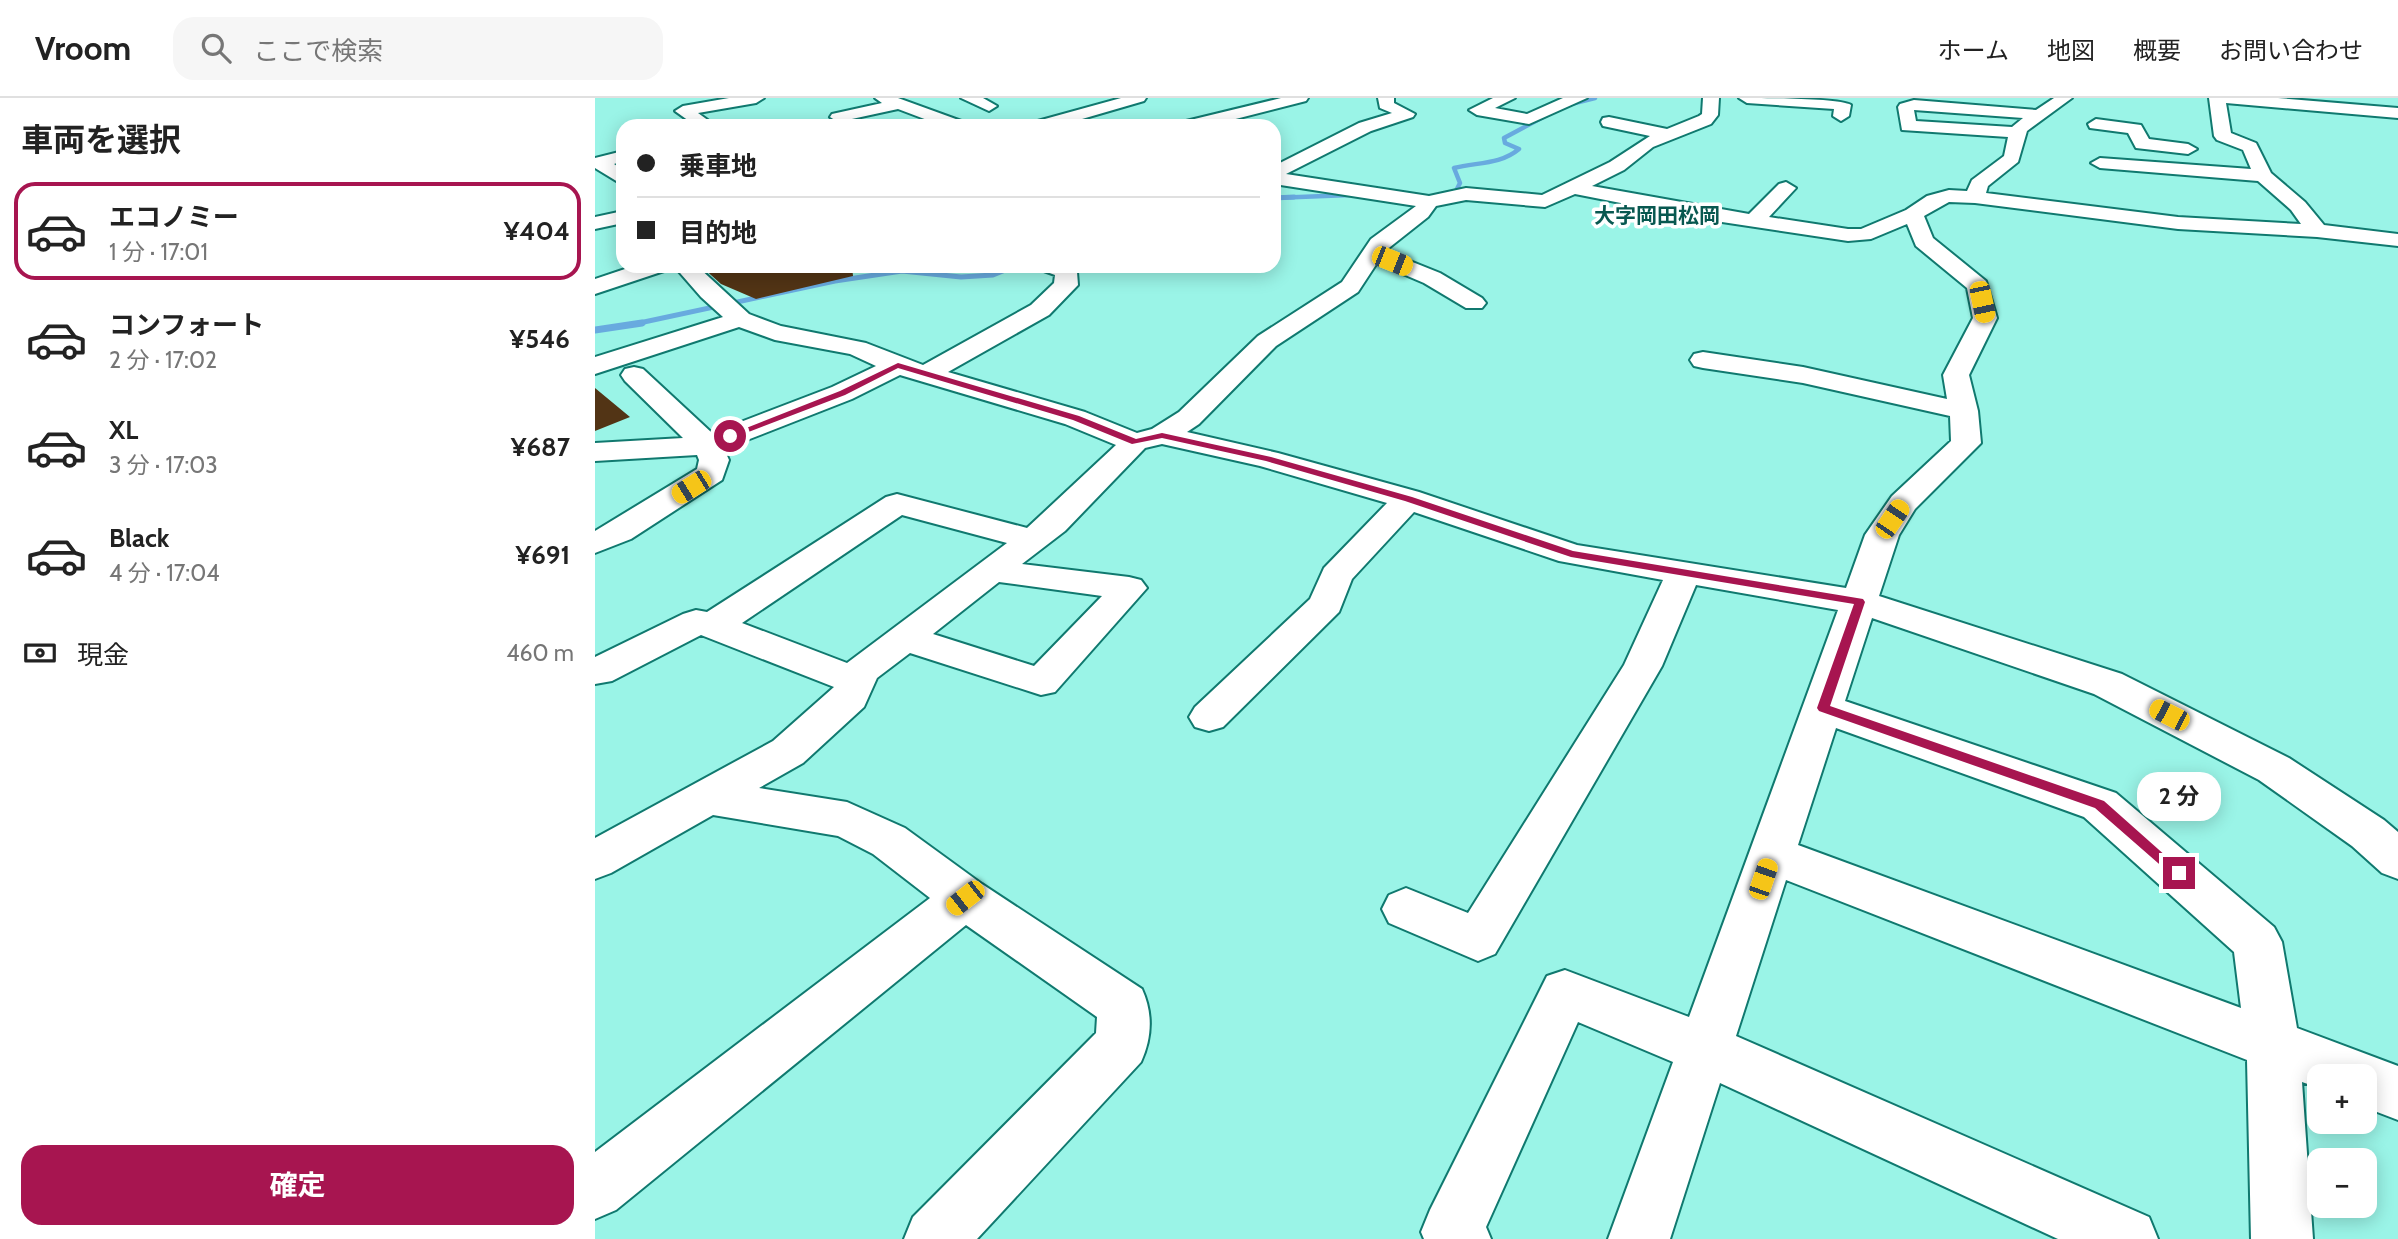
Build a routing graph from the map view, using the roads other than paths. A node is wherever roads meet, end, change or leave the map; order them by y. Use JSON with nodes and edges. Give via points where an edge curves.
{"nodes":[{"id":1,"x":756,"y":98,"type":"edge"},
{"id":2,"x":969,"y":98,"type":"edge"},
{"id":3,"x":1300,"y":98,"type":"edge"},
{"id":4,"x":1386,"y":98,"type":"edge"},
{"id":5,"x":1507,"y":98,"type":"edge"},
{"id":6,"x":1579,"y":98,"type":"edge"},
{"id":7,"x":1711,"y":98,"type":"edge"},
{"id":8,"x":1747,"y":98,"type":"edge"},
{"id":9,"x":1949,"y":98,"type":"edge"},
{"id":10,"x":1986,"y":98,"type":"edge"},
{"id":11,"x":2064,"y":98,"type":"edge"},
{"id":12,"x":2219,"y":98,"type":"edge"},
{"id":13,"x":1131,"y":99,"type":"edge"},
{"id":14,"x":891,"y":100,"type":"edge"},
{"id":15,"x":989,"y":106,"type":"dead end"},
{"id":16,"x":2398,"y":113,"type":"edge"},
{"id":17,"x":1841,"y":116,"type":"dead end"},
{"id":18,"x":2038,"y":117,"type":"junction"},
{"id":19,"x":696,"y":119,"type":"edge"},
{"id":20,"x":844,"y":119,"type":"edge"},
{"id":21,"x":940,"y":119,"type":"edge"},
{"id":22,"x":1064,"y":119,"type":"edge"},
{"id":23,"x":1216,"y":119,"type":"edge"},
{"id":24,"x":2060,"y":121,"type":"dead end"},
{"id":25,"x":1609,"y":122,"type":"dead end"},
{"id":26,"x":2019,"y":133,"type":"junction"},
{"id":27,"x":1670,"y":135,"type":"junction"},
{"id":28,"x":1985,"y":154,"type":"dead end"},
{"id":29,"x":2012,"y":156,"type":"junction"},
{"id":30,"x":616,"y":157,"type":"edge"},
{"id":31,"x":597,"y":161,"type":"edge"},
{"id":32,"x":1281,"y":171,"type":"edge"},
{"id":33,"x":2210,"y":172,"type":"junction"},
{"id":34,"x":1281,"y":176,"type":"edge"},
{"id":35,"x":2263,"y":176,"type":"junction"},
{"id":36,"x":2176,"y":182,"type":"dead end"},
{"id":37,"x":616,"y":183,"type":"edge"},
{"id":38,"x":1575,"y":188,"type":"junction"},
{"id":39,"x":1786,"y":188,"type":"dead end"},
{"id":40,"x":2279,"y":190,"type":"junction"},
{"id":41,"x":1975,"y":197,"type":"junction"},
{"id":42,"x":1429,"y":202,"type":"junction"},
{"id":43,"x":1913,"y":214,"type":"junction"},
{"id":44,"x":616,"y":219,"type":"edge"},
{"id":45,"x":1754,"y":221,"type":"junction"},
{"id":46,"x":595,"y":223,"type":"edge"},
{"id":47,"x":2317,"y":231,"type":"junction"},
{"id":48,"x":2398,"y":240,"type":"edge"},
{"id":49,"x":1372,"y":253,"type":"junction"},
{"id":50,"x":636,"y":273,"type":"edge"},
{"id":51,"x":692,"y":273,"type":"edge"},
{"id":52,"x":1066,"y":273,"type":"edge"},
{"id":53,"x":595,"y":287,"type":"edge"},
{"id":54,"x":1474,"y":303,"type":"dead end"},
{"id":55,"x":731,"y":311,"type":"junction"},
{"id":56,"x":1703,"y":360,"type":"dead end"},
{"id":57,"x":595,"y":366,"type":"edge"},
{"id":58,"x":912,"y":370,"type":"junction"},
{"id":59,"x":634,"y":375,"type":"dead end"},
{"id":60,"x":1964,"y":411,"type":"junction"},
{"id":61,"x":1149,"y":439,"type":"junction"},
{"id":62,"x":708,"y":444,"type":"junction"},
{"id":63,"x":595,"y":452,"type":"edge"},
{"id":64,"x":1409,"y":499,"type":"junction"},
{"id":65,"x":1035,"y":540,"type":"junction"},
{"id":66,"x":595,"y":544,"type":"edge"},
{"id":67,"x":992,"y":571,"type":"junction"},
{"id":68,"x":1684,"y":573,"type":"junction"},
{"id":69,"x":1860,"y":602,"type":"junction"},
{"id":70,"x":713,"y":625,"type":"junction"},
{"id":71,"x":904,"y":638,"type":"junction"},
{"id":72,"x":598,"y":671,"type":"dead end"},
{"id":73,"x":856,"y":681,"type":"junction"},
{"id":74,"x":1823,"y":708,"type":"junction"},
{"id":75,"x":1209,"y":717,"type":"dead end"},
{"id":76,"x":707,"y":797,"type":"junction"},
{"id":77,"x":1772,"y":855,"type":"junction"},
{"id":78,"x":595,"y":860,"type":"edge"},
{"id":79,"x":2398,"y":860,"type":"edge"},
{"id":80,"x":965,"y":898,"type":"junction"},
{"id":81,"x":1406,"y":908,"type":"dead end"},
{"id":82,"x":2273,"y":1045,"type":"junction"},
{"id":83,"x":1705,"y":1049,"type":"junction"},
{"id":84,"x":2323,"y":1064,"type":"edge"},
{"id":85,"x":2377,"y":1085,"type":"edge"},
{"id":86,"x":2398,"y":1093,"type":"edge"},
{"id":87,"x":595,"y":1189,"type":"edge"},
{"id":88,"x":935,"y":1239,"type":"edge"},
{"id":89,"x":1460,"y":1239,"type":"edge"},
{"id":90,"x":1639,"y":1239,"type":"edge"},
{"id":91,"x":2127,"y":1239,"type":"edge"},
{"id":92,"x":2282,"y":1239,"type":"edge"}],
"edges":[{"from":1,"to":19,"type":"main road","via":[[683,111]]},
{"from":2,"to":15,"type":"main road"},
{"from":3,"to":23,"type":"main road"},
{"from":4,"to":32,"type":"main road","via":[[1386,105],[1407,114],[1355,132]]},
{"from":5,"to":6,"type":"main road","via":[[1476,110],[1529,119]]},
{"from":7,"to":27,"type":"main road","via":[[1710,115],[1705,120]]},
{"from":8,"to":17,"type":"main road","via":[[1843,104]]},
{"from":9,"to":10,"type":"main road"},
{"from":11,"to":18,"type":"main road"},
{"from":12,"to":16,"type":"main road"},
{"from":12,"to":35,"type":"main road","via":[[2223,136],[2250,147]]},
{"from":13,"to":22,"type":"main road"},
{"from":14,"to":20,"type":"main road","via":[[830,113]]},
{"from":14,"to":21,"type":"main road"},
{"from":18,"to":24,"type":"main road"},
{"from":18,"to":26,"type":"main road"},
{"from":18,"to":26,"type":"main road","via":[[1906,107],[1908,125]]},
{"from":25,"to":27,"type":"main road"},
{"from":26,"to":29,"type":"main road"},
{"from":27,"to":38,"type":"main road","via":[[1647,143],[1617,166]]},
{"from":28,"to":29,"type":"main road"},
{"from":29,"to":41,"type":"main road","via":[[1979,184]]},
{"from":30,"to":31,"type":"main road"},
{"from":31,"to":37,"type":"main road"},
{"from":33,"to":33,"type":"main road","via":[[2202,151],[2142,144],[2136,123],[2096,145]]},
{"from":33,"to":35,"type":"main road"},
{"from":34,"to":42,"type":"main road"},
{"from":35,"to":40,"type":"main road"},
{"from":36,"to":40,"type":"main road"},
{"from":38,"to":42,"type":"main road","via":[[1545,201],[1466,194]]},
{"from":38,"to":45,"type":"main road"},
{"from":39,"to":45,"type":"main road"},
{"from":40,"to":47,"type":"main road"},
{"from":41,"to":43,"type":"main road","via":[[1934,200]]},
{"from":41,"to":47,"type":"main road","via":[[2178,223]]},
{"from":42,"to":49,"type":"main road","via":[[1422,214]]},
{"from":43,"to":45,"type":"main road","via":[[1864,234],[1848,235]]},
{"from":43,"to":60,"type":"main road","via":[[1924,240],[1978,286],[1985,318],[1955,375]]},
{"from":44,"to":46,"type":"main road"},
{"from":47,"to":48,"type":"main road"},
{"from":49,"to":54,"type":"main road","via":[[1432,278]]},
{"from":49,"to":61,"type":"main road","via":[[1350,287],[1267,341],[1189,418]]},
{"from":50,"to":53,"type":"main road"},
{"from":51,"to":55,"type":"main road"},
{"from":52,"to":58,"type":"main road","via":[[1066,285],[1041,310]]},
{"from":55,"to":57,"type":"main road"},
{"from":55,"to":58,"type":"main road","via":[[775,332],[857,348]]},
{"from":56,"to":60,"type":"main road","via":[[1803,375]]},
{"from":58,"to":61,"type":"main road"},
{"from":58,"to":62,"type":"main road"},
{"from":59,"to":62,"type":"main road"},
{"from":60,"to":69,"type":"main road","via":[[1966,443],[1903,503],[1882,535]]},
{"from":61,"to":64,"type":"main road","via":[[1268,459]]},
{"from":61,"to":65,"type":"main road"},
{"from":62,"to":63,"type":"main road"},
{"from":62,"to":66,"type":"main road","via":[[715,460],[711,472]]},
{"from":64,"to":68,"type":"main road","via":[[1571,554]]},
{"from":64,"to":75,"type":"main road","via":[[1336,576],[1326,604]]},
{"from":65,"to":67,"type":"main road"},
{"from":65,"to":70,"type":"main road","via":[[897,504]]},
{"from":67,"to":71,"type":"main road"},
{"from":67,"to":71,"type":"main road","via":[[1129,588],[1041,682]]},
{"from":68,"to":69,"type":"main road"},
{"from":68,"to":81,"type":"main road","via":[[1643,666],[1478,939]]},
{"from":69,"to":74,"type":"main road"},
{"from":69,"to":79,"type":"main road","via":[[2108,684],[2274,769]]},
{"from":70,"to":72,"type":"main road","via":[[695,622]]},
{"from":70,"to":73,"type":"main road"},
{"from":71,"to":73,"type":"main road","via":[[861,671]]},
{"from":73,"to":76,"type":"main road","via":[[850,697],[788,752]]},
{"from":74,"to":77,"type":"main road"},
{"from":74,"to":82,"type":"main road","via":[[2100,805],[2257,942]]},
{"from":76,"to":78,"type":"main road"},
{"from":76,"to":80,"type":"main road","via":[[846,820],[889,842]]},
{"from":77,"to":82,"type":"main road"},
{"from":77,"to":83,"type":"main road"},
{"from":80,"to":87,"type":"main road"},
{"from":80,"to":88,"type":"main road","via":[[1125,1006],[1122,1044]]},
{"from":82,"to":84,"type":"main road"},
{"from":82,"to":92,"type":"main road"},
{"from":83,"to":89,"type":"main road","via":[[1565,993],[1452,1232]]},
{"from":83,"to":90,"type":"main road"},
{"from":83,"to":91,"type":"main road"},
{"from":85,"to":86,"type":"main road"}]}
